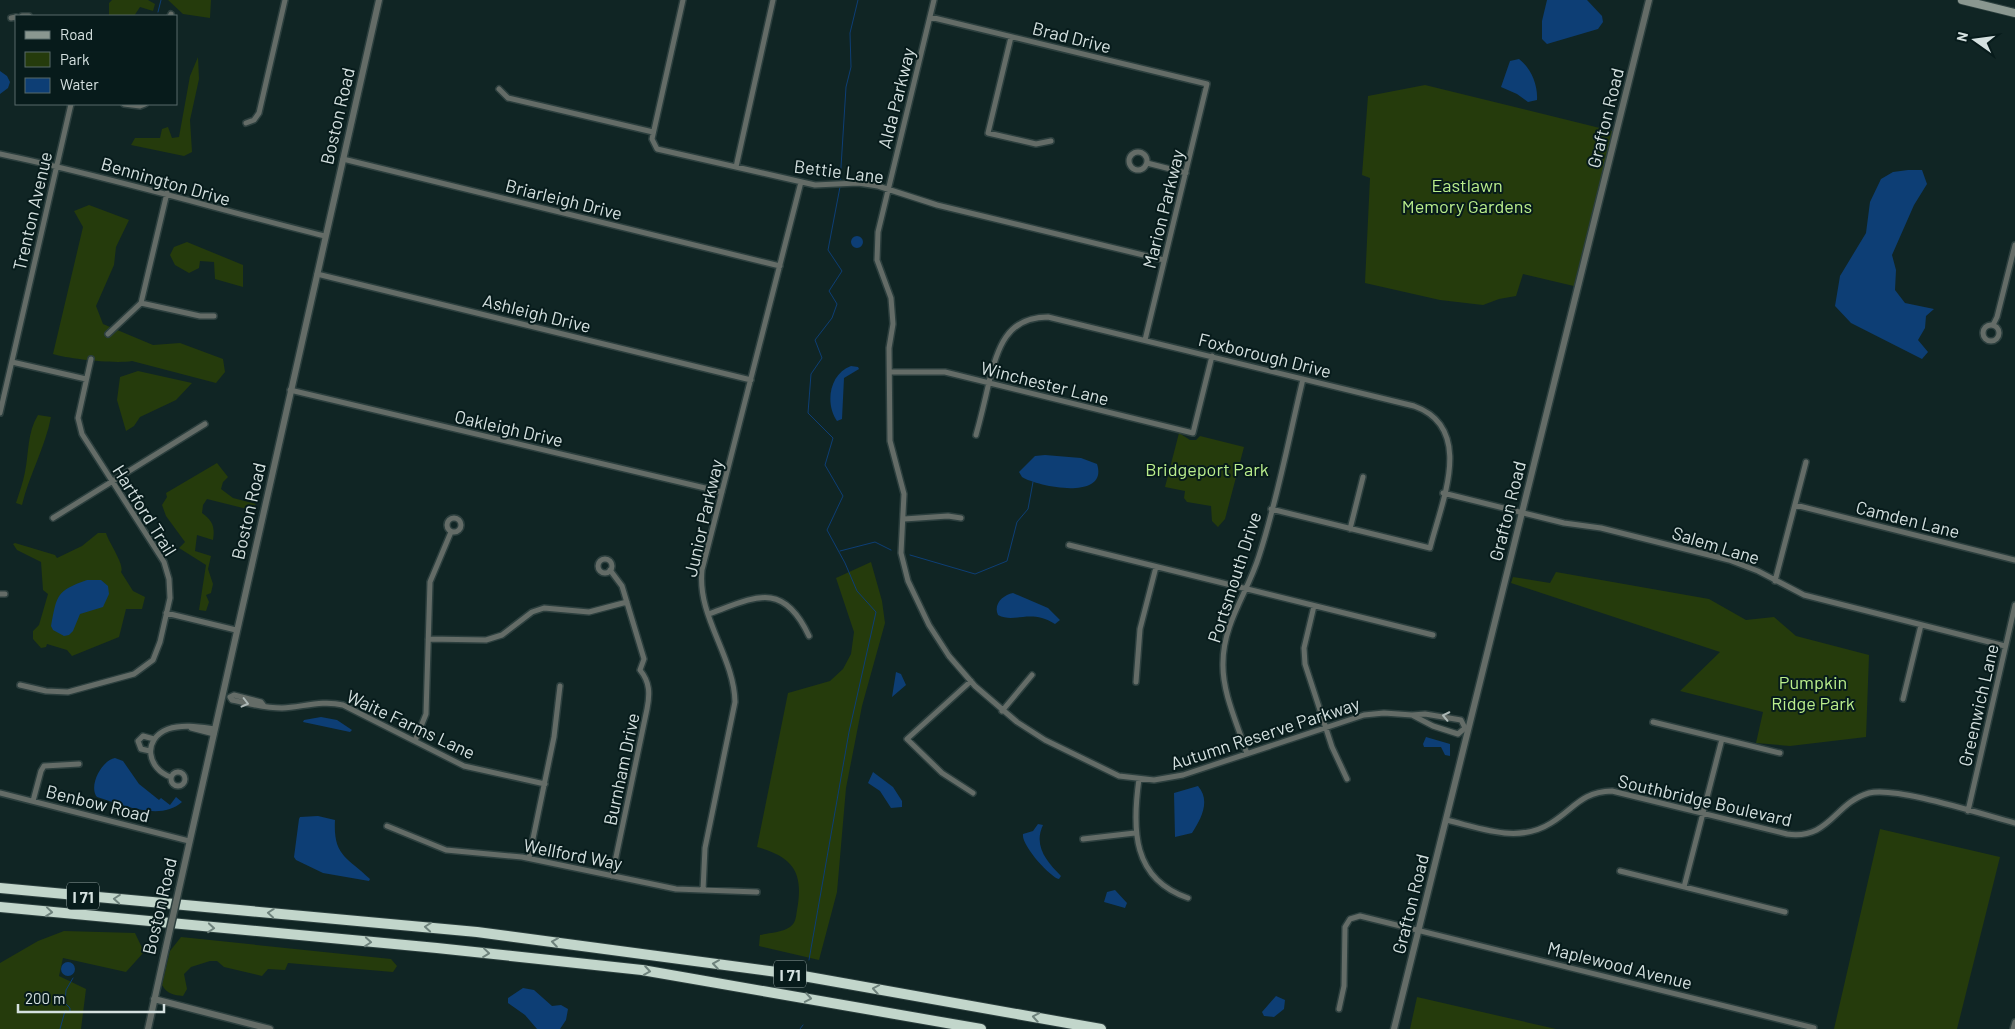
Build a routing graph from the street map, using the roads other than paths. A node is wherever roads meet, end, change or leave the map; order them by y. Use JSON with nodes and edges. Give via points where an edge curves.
{"nodes":[{"id":1,"x":285,"y":0,"type":"edge"},
{"id":2,"x":379,"y":0,"type":"edge"},
{"id":3,"x":683,"y":0,"type":"edge"},
{"id":4,"x":773,"y":0,"type":"edge"},
{"id":5,"x":934,"y":0,"type":"edge"},
{"id":6,"x":1649,"y":0,"type":"edge"},
{"id":7,"x":1962,"y":0,"type":"edge"},
{"id":8,"x":2015,"y":13,"type":"edge"},
{"id":9,"x":930,"y":17,"type":"junction"},
{"id":10,"x":1011,"y":37,"type":"junction"},
{"id":11,"x":1207,"y":84,"type":"joint"},
{"id":12,"x":499,"y":89,"type":"dead end"},
{"id":13,"x":70,"y":105,"type":"edge"},
{"id":14,"x":246,"y":123,"type":"dead end"},
{"id":15,"x":653,"y":132,"type":"junction"},
{"id":16,"x":1051,"y":142,"type":"dead end"},
{"id":17,"x":0,"y":154,"type":"edge"},
{"id":18,"x":342,"y":160,"type":"junction"},
{"id":19,"x":1147,"y":163,"type":"dead end"},
{"id":20,"x":56,"y":166,"type":"junction"},
{"id":21,"x":736,"y":167,"type":"junction"},
{"id":22,"x":1186,"y":173,"type":"junction"},
{"id":23,"x":801,"y":182,"type":"junction"},
{"id":24,"x":888,"y":190,"type":"junction"},
{"id":25,"x":167,"y":193,"type":"junction"},
{"id":26,"x":878,"y":232,"type":"joint"},
{"id":27,"x":325,"y":236,"type":"junction"},
{"id":28,"x":2015,"y":245,"type":"edge"},
{"id":29,"x":1164,"y":260,"type":"junction"},
{"id":30,"x":780,"y":266,"type":"junction"},
{"id":31,"x":316,"y":274,"type":"junction"},
{"id":32,"x":141,"y":303,"type":"junction"},
{"id":33,"x":214,"y":316,"type":"dead end"},
{"id":34,"x":1994,"y":325,"type":"dead end"},
{"id":35,"x":108,"y":334,"type":"dead end"},
{"id":36,"x":1145,"y":340,"type":"junction"},
{"id":37,"x":1212,"y":356,"type":"junction"},
{"id":38,"x":91,"y":359,"type":"dead end"},
{"id":39,"x":12,"y":362,"type":"junction"},
{"id":40,"x":890,"y":372,"type":"junction"},
{"id":41,"x":86,"y":379,"type":"junction"},
{"id":42,"x":1303,"y":379,"type":"junction"},
{"id":43,"x":751,"y":380,"type":"junction"},
{"id":44,"x":989,"y":383,"type":"junction"},
{"id":45,"x":290,"y":390,"type":"junction"},
{"id":46,"x":0,"y":412,"type":"edge"},
{"id":47,"x":205,"y":424,"type":"dead end"},
{"id":48,"x":976,"y":435,"type":"dead end"},
{"id":49,"x":1806,"y":462,"type":"dead end"},
{"id":50,"x":1363,"y":477,"type":"dead end"},
{"id":51,"x":112,"y":482,"type":"junction"},
{"id":52,"x":722,"y":492,"type":"junction"},
{"id":53,"x":1444,"y":493,"type":"junction"},
{"id":54,"x":1795,"y":504,"type":"junction"},
{"id":55,"x":1271,"y":509,"type":"junction"},
{"id":56,"x":1522,"y":513,"type":"junction"},
{"id":57,"x":53,"y":518,"type":"dead end"},
{"id":58,"x":961,"y":518,"type":"dead end"},
{"id":59,"x":904,"y":519,"type":"junction"},
{"id":60,"x":1350,"y":529,"type":"junction"},
{"id":61,"x":451,"y":532,"type":"dead end"},
{"id":62,"x":1070,"y":545,"type":"dead end"},
{"id":63,"x":2015,"y":560,"type":"edge"},
{"id":64,"x":1156,"y":566,"type":"junction"},
{"id":65,"x":610,"y":570,"type":"dead end"},
{"id":66,"x":1775,"y":581,"type":"junction"},
{"id":67,"x":1245,"y":589,"type":"junction"},
{"id":68,"x":626,"y":602,"type":"junction"},
{"id":69,"x":2015,"y":605,"type":"edge"},
{"id":70,"x":1314,"y":606,"type":"junction"},
{"id":71,"x":166,"y":614,"type":"junction"},
{"id":72,"x":709,"y":614,"type":"junction"},
{"id":73,"x":1921,"y":625,"type":"junction"},
{"id":74,"x":236,"y":630,"type":"junction"},
{"id":75,"x":1432,"y":635,"type":"dead end"},
{"id":76,"x":809,"y":636,"type":"dead end"},
{"id":77,"x":428,"y":639,"type":"junction"},
{"id":78,"x":2005,"y":646,"type":"junction"},
{"id":79,"x":1032,"y":675,"type":"dead end"},
{"id":80,"x":971,"y":681,"type":"junction"},
{"id":81,"x":1136,"y":682,"type":"dead end"},
{"id":82,"x":20,"y":685,"type":"dead end"},
{"id":83,"x":560,"y":686,"type":"dead end"},
{"id":84,"x":222,"y":695,"type":"junction"},
{"id":85,"x":1903,"y":699,"type":"dead end"},
{"id":86,"x":1002,"y":711,"type":"junction"},
{"id":87,"x":1412,"y":715,"type":"junction"},
{"id":88,"x":1653,"y":722,"type":"dead end"},
{"id":89,"x":1326,"y":728,"type":"junction"},
{"id":90,"x":1467,"y":729,"type":"junction"},
{"id":91,"x":214,"y":731,"type":"junction"},
{"id":92,"x":154,"y":738,"type":"junction"},
{"id":93,"x":1722,"y":739,"type":"junction"},
{"id":94,"x":415,"y":741,"type":"junction"},
{"id":95,"x":150,"y":751,"type":"junction"},
{"id":96,"x":1780,"y":753,"type":"dead end"},
{"id":97,"x":1247,"y":754,"type":"junction"},
{"id":98,"x":79,"y":764,"type":"dead end"},
{"id":99,"x":171,"y":778,"type":"dead end"},
{"id":100,"x":1139,"y":779,"type":"junction"},
{"id":101,"x":1347,"y":779,"type":"dead end"},
{"id":102,"x":545,"y":784,"type":"junction"},
{"id":103,"x":0,"y":793,"type":"edge"},
{"id":104,"x":973,"y":793,"type":"dead end"},
{"id":105,"x":33,"y":801,"type":"junction"},
{"id":106,"x":1968,"y":811,"type":"junction"},
{"id":107,"x":1703,"y":813,"type":"junction"},
{"id":108,"x":1446,"y":820,"type":"junction"},
{"id":109,"x":2015,"y":823,"type":"edge"},
{"id":110,"x":387,"y":826,"type":"dead end"},
{"id":111,"x":1135,"y":833,"type":"junction"},
{"id":112,"x":1084,"y":839,"type":"dead end"},
{"id":113,"x":190,"y":841,"type":"junction"},
{"id":114,"x":529,"y":858,"type":"junction"},
{"id":115,"x":1620,"y":871,"type":"dead end"},
{"id":116,"x":612,"y":876,"type":"junction"},
{"id":117,"x":1684,"y":886,"type":"junction"},
{"id":118,"x":0,"y":888,"type":"edge"},
{"id":119,"x":703,"y":890,"type":"junction"},
{"id":120,"x":757,"y":892,"type":"dead end"},
{"id":121,"x":1188,"y":898,"type":"dead end"},
{"id":122,"x":0,"y":907,"type":"edge"},
{"id":123,"x":1784,"y":912,"type":"dead end"},
{"id":124,"x":1419,"y":930,"type":"junction"},
{"id":125,"x":154,"y":999,"type":"junction"},
{"id":126,"x":1339,"y":1009,"type":"dead end"},
{"id":127,"x":2015,"y":1022,"type":"edge"},
{"id":128,"x":240,"y":1026,"type":"edge"},
{"id":129,"x":1814,"y":1028,"type":"edge"},
{"id":130,"x":148,"y":1029,"type":"edge"},
{"id":131,"x":270,"y":1029,"type":"edge"},
{"id":132,"x":981,"y":1029,"type":"edge"},
{"id":133,"x":1101,"y":1029,"type":"edge"},
{"id":134,"x":1394,"y":1029,"type":"edge"},
{"id":135,"x":2013,"y":1029,"type":"edge"}],
"edges":[{"from":1,"to":14,"type":"street","via":[[260,111],[254,120]]},
{"from":2,"to":18,"type":"street","name":"Boston Road"},
{"from":3,"to":15,"type":"street"},
{"from":4,"to":21,"type":"street"},
{"from":5,"to":9,"type":"street","name":"Alda Parkway"},
{"from":6,"to":56,"type":"street","name":"Grafton Road"},
{"from":7,"to":8,"type":"main road"},
{"from":9,"to":10,"type":"street","name":"Brad Drive"},
{"from":9,"to":24,"type":"street","name":"Alda Parkway"},
{"from":10,"to":11,"type":"street","name":"Brad Drive"},
{"from":10,"to":16,"type":"street","via":[[988,133],[1036,144]]},
{"from":11,"to":22,"type":"street","name":"Marion Parkway"},
{"from":12,"to":15,"type":"street","via":[[508,98]]},
{"from":13,"to":20,"type":"street","name":"Trenton Avenue"},
{"from":15,"to":21,"type":"street","name":"Bettie Lane","via":[[652,143],[660,150]]},
{"from":17,"to":20,"type":"street","name":"Bennington Drive"},
{"from":18,"to":27,"type":"street","name":"Boston Road"},
{"from":18,"to":30,"type":"street","name":"Briarleigh Drive"},
{"from":19,"to":22,"type":"street"},
{"from":20,"to":25,"type":"street","name":"Bennington Drive"},
{"from":20,"to":39,"type":"street","name":"Trenton Avenue"},
{"from":21,"to":23,"type":"street","name":"Bettie Lane"},
{"from":22,"to":29,"type":"street","name":"Marion Parkway"},
{"from":23,"to":24,"type":"street","name":"Bettie Lane","via":[[868,184]]},
{"from":23,"to":30,"type":"street","name":"Junior Parkway"},
{"from":24,"to":26,"type":"street","name":"Alda Parkway"},
{"from":24,"to":29,"type":"street","name":"Bettie Lane"},
{"from":25,"to":27,"type":"street","name":"Bennington Drive","via":[[225,212]]},
{"from":25,"to":32,"type":"street"},
{"from":26,"to":40,"type":"street","name":"Autumn Reserve Parkway","via":[[876,255],[891,298]]},
{"from":27,"to":31,"type":"street","name":"Boston Road"},
{"from":28,"to":34,"type":"street"},
{"from":29,"to":36,"type":"street","name":"Marion Parkway"},
{"from":30,"to":43,"type":"street","name":"Junior Parkway"},
{"from":31,"to":43,"type":"street","name":"Ashleigh Drive"},
{"from":31,"to":45,"type":"street","name":"Boston Road"},
{"from":32,"to":33,"type":"street"},
{"from":32,"to":35,"type":"street"},
{"from":36,"to":37,"type":"street","name":"Foxborough Drive"},
{"from":36,"to":44,"type":"street","name":"Foxborough Drive","via":[[1056,318],[1034,318],[1014,328],[1005,337],[997,350]]},
{"from":37,"to":42,"type":"street","name":"Foxborough Drive"},
{"from":37,"to":44,"type":"street","name":"Winchester Lane","via":[[1193,433]]},
{"from":38,"to":41,"type":"street","name":"Hartford Trail"},
{"from":39,"to":41,"type":"street"},
{"from":39,"to":46,"type":"street","name":"Trenton Avenue"},
{"from":40,"to":44,"type":"street","name":"Winchester Lane","via":[[940,372]]},
{"from":40,"to":59,"type":"street","name":"Autumn Reserve Parkway","via":[[890,442],[904,494]]},
{"from":41,"to":51,"type":"street","name":"Hartford Trail","via":[[79,423],[82,434]]},
{"from":42,"to":53,"type":"street","name":"Foxborough Drive","via":[[1414,406],[1430,414],[1441,426],[1450,446],[1450,466]]},
{"from":42,"to":55,"type":"street","name":"Portsmouth Drive"},
{"from":43,"to":52,"type":"street","name":"Junior Parkway"},
{"from":44,"to":48,"type":"street","name":"Foxborough Drive"},
{"from":45,"to":52,"type":"street","name":"Oakleigh Drive"},
{"from":45,"to":74,"type":"street","name":"Boston Road"},
{"from":47,"to":51,"type":"street"},
{"from":49,"to":54,"type":"street"},
{"from":50,"to":60,"type":"street"},
{"from":51,"to":57,"type":"street"},
{"from":51,"to":71,"type":"street","name":"Hartford Trail","via":[[164,562],[170,588]]},
{"from":52,"to":72,"type":"street","name":"Junior Parkway","via":[[702,574],[702,594]]},
{"from":53,"to":56,"type":"street","name":"Salem Lane"},
{"from":53,"to":60,"type":"street","name":"Foxborough Drive","via":[[1430,548]]},
{"from":54,"to":63,"type":"street","name":"Camden Lane"},
{"from":54,"to":66,"type":"street"},
{"from":55,"to":60,"type":"street"},
{"from":55,"to":67,"type":"street","name":"Portsmouth Drive","via":[[1259,556]]},
{"from":56,"to":66,"type":"street","name":"Salem Lane","via":[[1601,528],[1729,560]]},
{"from":56,"to":90,"type":"street","name":"Grafton Road"},
{"from":58,"to":59,"type":"street"},
{"from":59,"to":80,"type":"street","name":"Autumn Reserve Parkway","via":[[901,553],[911,590],[939,641]]},
{"from":61,"to":77,"type":"street","via":[[430,582]]},
{"from":62,"to":64,"type":"street"},
{"from":64,"to":67,"type":"street"},
{"from":64,"to":81,"type":"street","via":[[1140,629]]},
{"from":65,"to":68,"type":"street","name":"Burnham Drive","via":[[620,582]]},
{"from":66,"to":73,"type":"street","name":"Salem Lane","via":[[1804,594]]},
{"from":67,"to":70,"type":"street"},
{"from":67,"to":97,"type":"street","name":"Portsmouth Drive","via":[[1227,631],[1222,665],[1225,686]]},
{"from":68,"to":77,"type":"street","via":[[589,612],[544,608],[529,614],[505,634],[486,640]]},
{"from":68,"to":116,"type":"street","name":"Burnham Drive","via":[[644,660],[640,670],[648,683],[648,703]]},
{"from":69,"to":78,"type":"street","name":"Greenwich Lane"},
{"from":70,"to":75,"type":"street"},
{"from":70,"to":89,"type":"street","via":[[1304,659]]},
{"from":71,"to":74,"type":"street"},
{"from":71,"to":82,"type":"street","name":"Hartford Trail","via":[[153,660],[134,674],[68,692]]},
{"from":72,"to":76,"type":"street","via":[[754,598],[773,598],[795,612]]},
{"from":72,"to":119,"type":"street","name":"Junior Parkway","via":[[732,680],[734,702],[705,848]]},
{"from":73,"to":78,"type":"street","name":"Salem Lane"},
{"from":73,"to":85,"type":"street"},
{"from":74,"to":84,"type":"street","name":"Boston Road"},
{"from":77,"to":94,"type":"street","via":[[426,714]]},
{"from":78,"to":106,"type":"street","name":"Greenwich Lane"},
{"from":79,"to":86,"type":"street"},
{"from":80,"to":86,"type":"street","name":"Autumn Reserve Parkway"},
{"from":80,"to":104,"type":"street","via":[[907,739],[942,773]]},
{"from":83,"to":102,"type":"street"},
{"from":84,"to":91,"type":"street","name":"Boston Road"},
{"from":84,"to":94,"type":"street","name":"Waite Farms Lane","via":[[234,695],[280,708],[337,703]]},
{"from":86,"to":100,"type":"street","name":"Autumn Reserve Parkway","via":[[1065,751],[1112,774]]},
{"from":87,"to":89,"type":"street","name":"Autumn Reserve Parkway","via":[[1373,714]]},
{"from":87,"to":90,"type":"street","name":"Autumn Reserve Parkway","via":[[1449,732],[1458,734]]},
{"from":90,"to":87,"type":"street","name":"Autumn Reserve Parkway","one_way":true,"via":[[1461,720]]},
{"from":88,"to":93,"type":"street"},
{"from":89,"to":97,"type":"street","name":"Autumn Reserve Parkway"},
{"from":89,"to":101,"type":"street"},
{"from":90,"to":108,"type":"street","name":"Grafton Road"},
{"from":91,"to":92,"type":"street","via":[[169,729]]},
{"from":91,"to":113,"type":"street","name":"Boston Road"},
{"from":92,"to":95,"type":"street"},
{"from":92,"to":95,"type":"street","via":[[143,736],[138,741],[140,749]]},
{"from":93,"to":96,"type":"street"},
{"from":93,"to":107,"type":"street"},
{"from":94,"to":102,"type":"street","name":"Waite Farms Lane","via":[[472,768]]},
{"from":95,"to":99,"type":"street","via":[[159,771]]},
{"from":97,"to":100,"type":"street","name":"Autumn Reserve Parkway","via":[[1176,777]]},
{"from":98,"to":105,"type":"street","via":[[44,766]]},
{"from":100,"to":111,"type":"street"},
{"from":102,"to":114,"type":"street"},
{"from":103,"to":105,"type":"street","name":"Benbow Road"},
{"from":105,"to":113,"type":"street","name":"Benbow Road"},
{"from":106,"to":107,"type":"street","name":"Southbridge Boulevard","via":[[1895,792],[1877,792],[1854,800],[1817,831],[1794,835]]},
{"from":106,"to":109,"type":"street","name":"Southbridge Boulevard"},
{"from":107,"to":108,"type":"street","name":"Southbridge Boulevard","via":[[1612,791],[1588,795],[1551,823],[1524,833],[1498,832]]},
{"from":107,"to":117,"type":"street"},
{"from":108,"to":124,"type":"street","name":"Grafton Road"},
{"from":110,"to":114,"type":"street","name":"Wellford Way","via":[[446,850]]},
{"from":111,"to":112,"type":"street"},
{"from":111,"to":121,"type":"street","via":[[1143,859],[1152,874],[1171,892]]},
{"from":113,"to":125,"type":"street","name":"Boston Road","bridge":true},
{"from":114,"to":116,"type":"street","name":"Wellford Way"},
{"from":115,"to":117,"type":"street"},
{"from":116,"to":119,"type":"street","name":"Wellford Way","via":[[672,888]]},
{"from":117,"to":123,"type":"street"},
{"from":133,"to":118,"type":"highway","number":"I 71","one_way":true,"via":[[792,974],[477,932]]},
{"from":119,"to":120,"type":"street","name":"Wellford Way"},
{"from":122,"to":132,"type":"highway","number":"I 71","one_way":true,"via":[[642,970]]},
{"from":124,"to":126,"type":"street","name":"Maplewood Avenue","via":[[1360,916],[1348,921],[1344,930],[1344,988]]},
{"from":124,"to":129,"type":"street","name":"Maplewood Avenue"},
{"from":124,"to":134,"type":"street","name":"Grafton Road"},
{"from":125,"to":128,"type":"street"},
{"from":125,"to":130,"type":"street","name":"Boston Road"},
{"from":127,"to":135,"type":"street"},
{"from":128,"to":131,"type":"street"}]}
